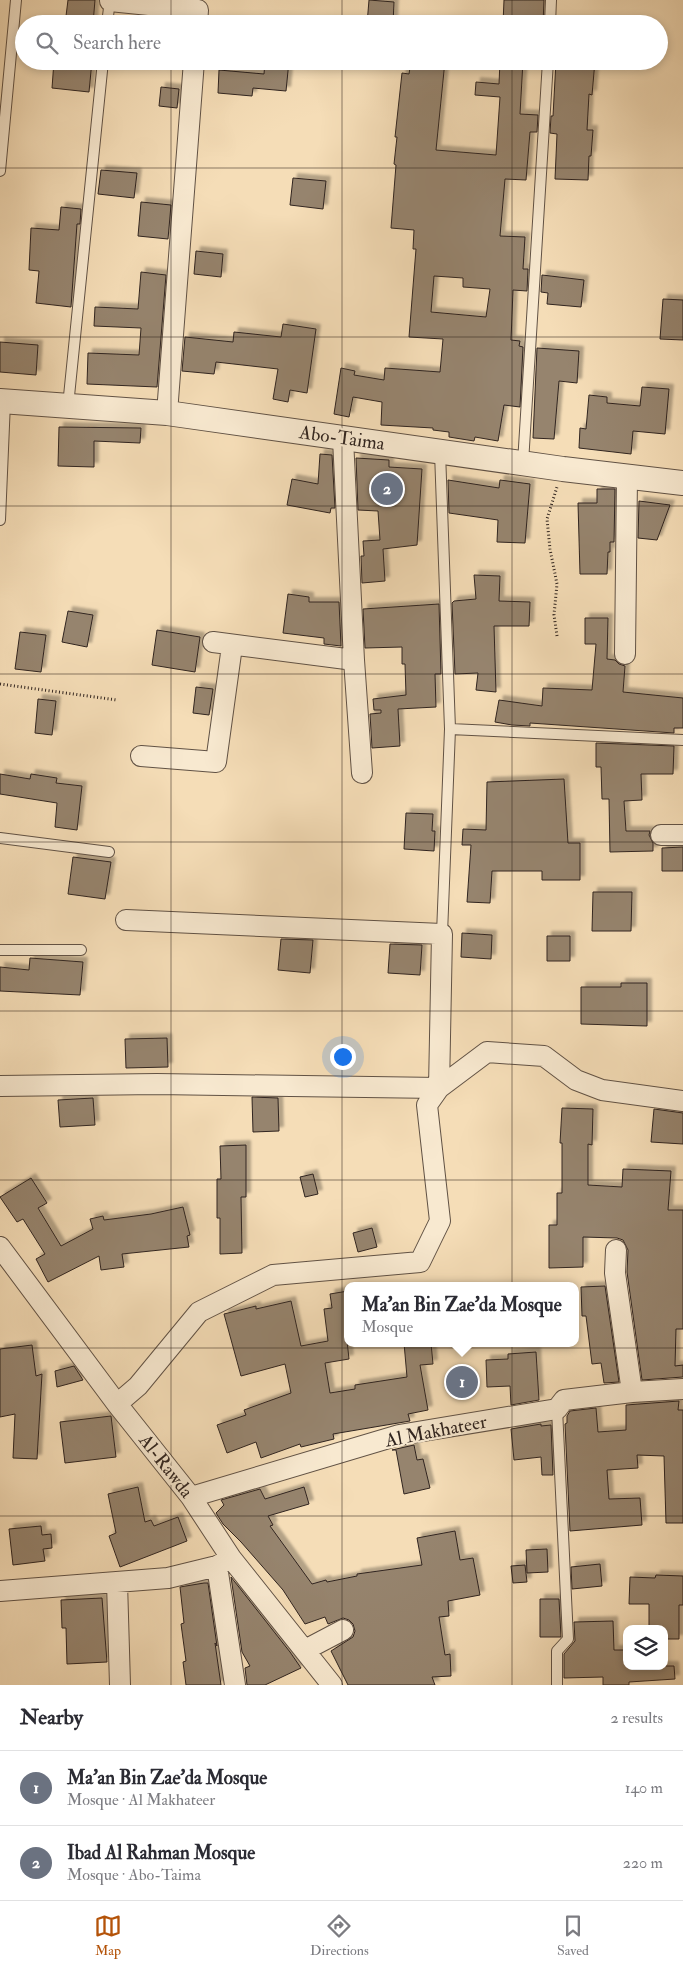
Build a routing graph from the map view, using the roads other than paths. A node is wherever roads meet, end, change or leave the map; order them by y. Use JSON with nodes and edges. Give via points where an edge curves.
{"nodes":[{"id":1,"x":16,"y":0,"type":"edge"},
{"id":2,"x":110,"y":0,"type":"edge"},
{"id":3,"x":551,"y":0,"type":"edge"},
{"id":4,"x":108,"y":15,"type":"edge"},
{"id":5,"x":198,"y":15,"type":"edge"},
{"id":6,"x":550,"y":15,"type":"edge"},
{"id":7,"x":102,"y":70,"type":"edge"},
{"id":8,"x":193,"y":70,"type":"edge"},
{"id":9,"x":547,"y":70,"type":"edge"},
{"id":10,"x":0,"y":171,"type":"edge"},
{"id":11,"x":2,"y":401,"type":"edge"},
{"id":12,"x":68,"y":406,"type":"junction"},
{"id":13,"x":167,"y":413,"type":"junction"},
{"id":14,"x":343,"y":438,"type":"junction"},
{"id":15,"x":440,"y":452,"type":"junction"},
{"id":16,"x":523,"y":463,"type":"junction"},
{"id":17,"x":627,"y":476,"type":"junction"},
{"id":18,"x":683,"y":482,"type":"edge"},
{"id":19,"x":0,"y":520,"type":"edge"},
{"id":20,"x":624,"y":654,"type":"dead end"},
{"id":21,"x":354,"y":660,"type":"junction"},
{"id":22,"x":450,"y":729,"type":"junction"},
{"id":23,"x":683,"y":740,"type":"edge"},
{"id":24,"x":141,"y":756,"type":"dead end"},
{"id":25,"x":362,"y":773,"type":"dead end"},
{"id":26,"x":661,"y":835,"type":"dead end"},
{"id":27,"x":683,"y":835,"type":"edge"},
{"id":28,"x":0,"y":838,"type":"edge"},
{"id":29,"x":109,"y":852,"type":"dead end"},
{"id":30,"x":126,"y":920,"type":"dead end"},
{"id":31,"x":442,"y":934,"type":"junction"},
{"id":32,"x":0,"y":950,"type":"edge"},
{"id":33,"x":81,"y":950,"type":"dead end"},
{"id":34,"x":0,"y":1086,"type":"edge"},
{"id":35,"x":439,"y":1088,"type":"junction"},
{"id":36,"x":683,"y":1101,"type":"edge"},
{"id":37,"x":0,"y":1247,"type":"edge"},
{"id":38,"x":616,"y":1250,"type":"dead end"},
{"id":39,"x":683,"y":1389,"type":"edge"},
{"id":40,"x":632,"y":1392,"type":"junction"},
{"id":41,"x":117,"y":1404,"type":"junction"},
{"id":42,"x":557,"y":1409,"type":"junction"},
{"id":43,"x":191,"y":1497,"type":"junction"},
{"id":44,"x":224,"y":1562,"type":"junction"},
{"id":45,"x":117,"y":1582,"type":"junction"},
{"id":46,"x":0,"y":1591,"type":"edge"},
{"id":47,"x":343,"y":1630,"type":"dead end"},
{"id":48,"x":305,"y":1650,"type":"junction"},
{"id":49,"x":120,"y":1685,"type":"edge"},
{"id":50,"x":235,"y":1685,"type":"edge"},
{"id":51,"x":332,"y":1685,"type":"edge"},
{"id":52,"x":557,"y":1685,"type":"edge"}],
"edges":[{"from":1,"to":10,"type":"lane"},
{"from":2,"to":4,"type":"lane"},
{"from":2,"to":5,"type":"street","via":[[198,10]]},
{"from":3,"to":6,"type":"lane"},
{"from":7,"to":12,"type":"lane"},
{"from":8,"to":13,"type":"street"},
{"from":9,"to":16,"type":"lane"},
{"from":11,"to":12,"type":"street","name":"Abo-Taima"},
{"from":11,"to":19,"type":"lane"},
{"from":12,"to":13,"type":"street","name":"Abo-Taima"},
{"from":13,"to":14,"type":"street","name":"Abo-Taima"},
{"from":14,"to":15,"type":"street","name":"Abo-Taima"},
{"from":14,"to":21,"type":"street"},
{"from":15,"to":16,"type":"street","name":"Abo-Taima"},
{"from":15,"to":22,"type":"lane"},
{"from":16,"to":17,"type":"street","name":"Abo-Taima"},
{"from":17,"to":18,"type":"street","name":"Abo-Taima"},
{"from":17,"to":20,"type":"street"},
{"from":21,"to":24,"type":"street","via":[[223,644],[216,762]]},
{"from":21,"to":25,"type":"street"},
{"from":22,"to":23,"type":"lane"},
{"from":22,"to":31,"type":"lane"},
{"from":26,"to":27,"type":"street"},
{"from":28,"to":29,"type":"lane"},
{"from":30,"to":31,"type":"street"},
{"from":31,"to":35,"type":"street"},
{"from":32,"to":33,"type":"lane"},
{"from":34,"to":35,"type":"street","via":[[157,1084]]},
{"from":35,"to":36,"type":"street","via":[[488,1052],[544,1056],[576,1080],[602,1090]]},
{"from":35,"to":41,"type":"street","via":[[427,1106],[440,1221],[420,1262],[274,1275],[199,1312],[138,1386]]},
{"from":37,"to":41,"type":"street","name":"Al-Rawda"},
{"from":38,"to":40,"type":"street","via":[[615,1273]]},
{"from":39,"to":40,"type":"street","name":"Al Makhateer"},
{"from":40,"to":42,"type":"street","name":"Al Makhateer","via":[[564,1400]]},
{"from":41,"to":43,"type":"street","name":"Al-Rawda"},
{"from":42,"to":43,"type":"street","name":"Al Makhateer","via":[[399,1435]]},
{"from":42,"to":52,"type":"lane","via":[[568,1639],[557,1651]]},
{"from":43,"to":44,"type":"street","name":"Al-Rawda"},
{"from":44,"to":45,"type":"street","via":[[168,1578]]},
{"from":44,"to":48,"type":"street","name":"Al-Rawda"},
{"from":44,"to":50,"type":"street"},
{"from":45,"to":46,"type":"street"},
{"from":45,"to":49,"type":"street"},
{"from":47,"to":48,"type":"street"},
{"from":48,"to":51,"type":"street","name":"Al-Rawda"}]}
